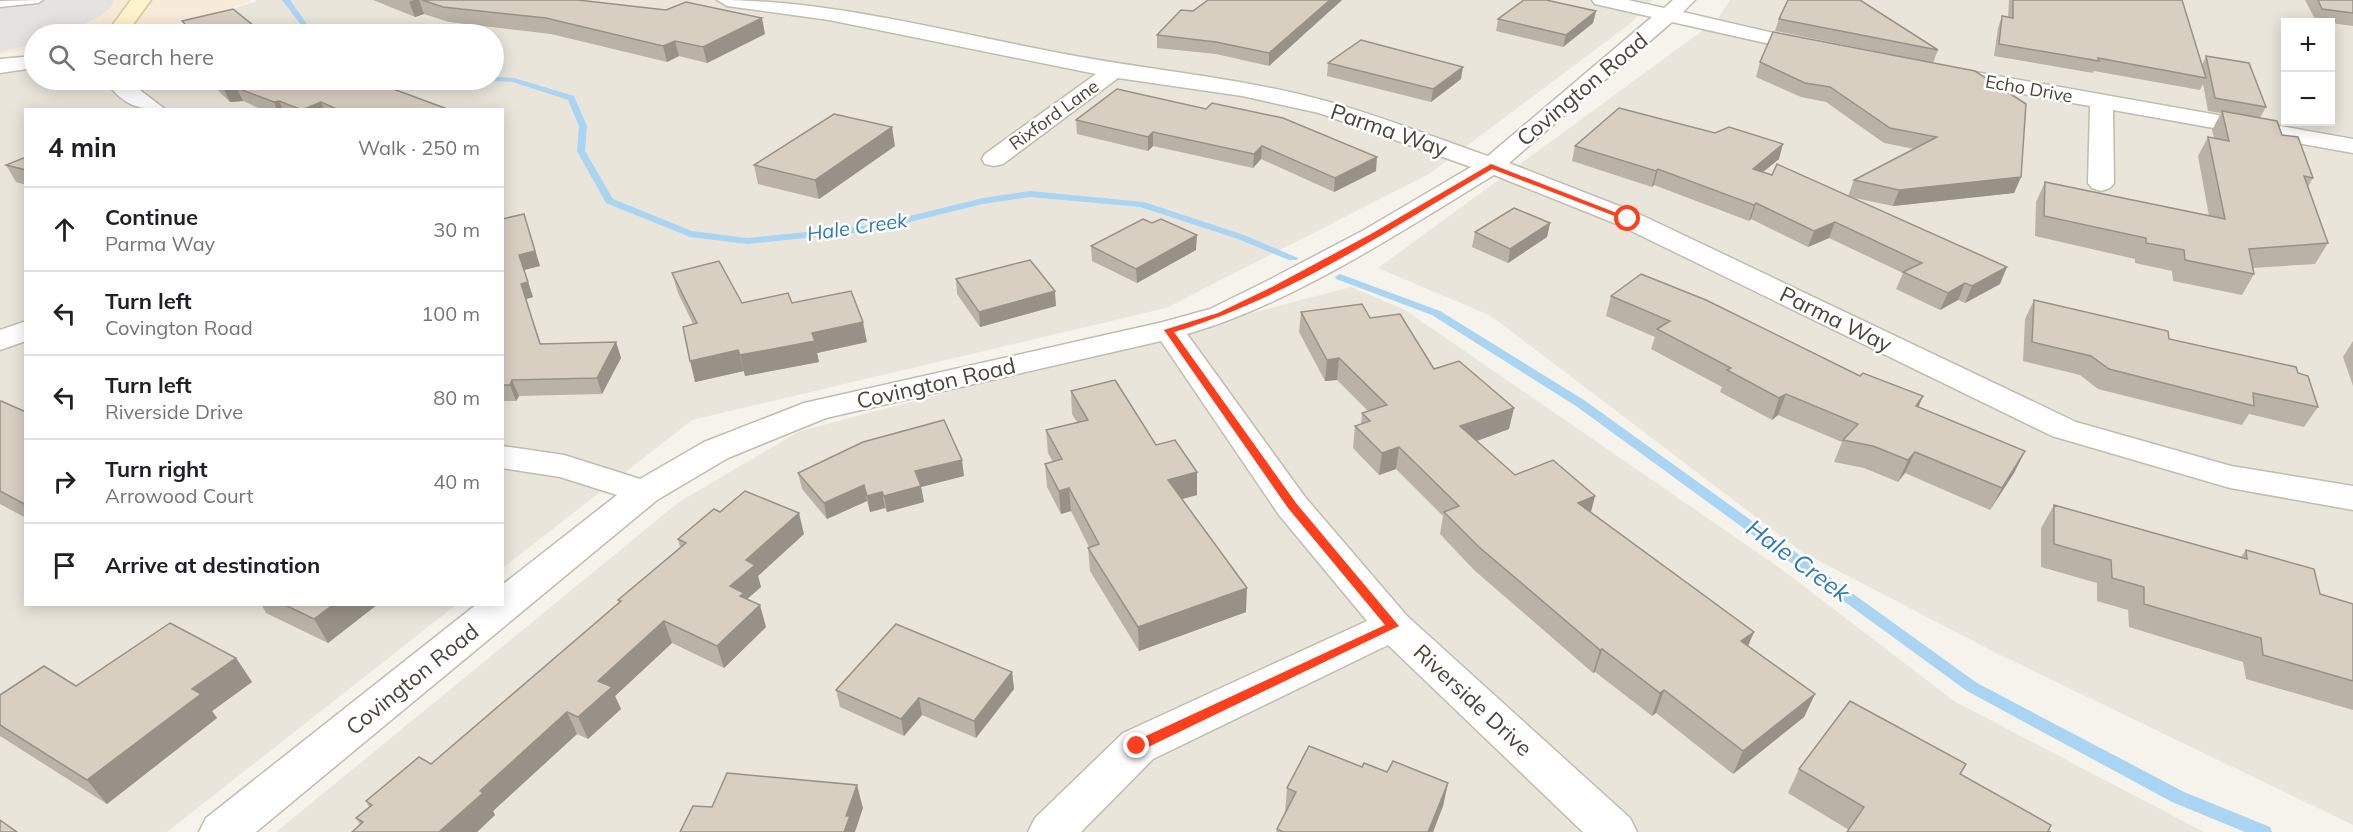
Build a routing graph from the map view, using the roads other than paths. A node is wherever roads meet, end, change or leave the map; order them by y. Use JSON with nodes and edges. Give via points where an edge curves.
{"nodes":[{"id":1,"x":38,"y":0,"type":"edge"},
{"id":2,"x":141,"y":0,"type":"edge"},
{"id":3,"x":727,"y":0,"type":"edge"},
{"id":4,"x":1602,"y":0,"type":"edge"},
{"id":5,"x":0,"y":4,"type":"edge"},
{"id":6,"x":1678,"y":8,"type":"edge"},
{"id":7,"x":123,"y":24,"type":"edge"},
{"id":8,"x":1832,"y":52,"type":"edge"},
{"id":9,"x":24,"y":63,"type":"edge"},
{"id":10,"x":0,"y":66,"type":"edge"},
{"id":11,"x":1925,"y":70,"type":"edge"},
{"id":12,"x":1114,"y":71,"type":"junction"},
{"id":13,"x":125,"y":90,"type":"edge"},
{"id":14,"x":2101,"y":103,"type":"junction"},
{"id":15,"x":152,"y":108,"type":"edge"},
{"id":16,"x":2353,"y":146,"type":"edge"},
{"id":17,"x":994,"y":159,"type":"dead end"},
{"id":18,"x":1491,"y":166,"type":"junction"},
{"id":19,"x":2101,"y":183,"type":"dead end"},
{"id":20,"x":1169,"y":330,"type":"junction"},
{"id":21,"x":24,"y":331,"type":"edge"},
{"id":22,"x":0,"y":341,"type":"edge"},
{"id":23,"x":504,"y":457,"type":"edge"},
{"id":24,"x":644,"y":492,"type":"junction"},
{"id":25,"x":2353,"y":498,"type":"edge"},
{"id":26,"x":504,"y":605,"type":"edge"},
{"id":27,"x":503,"y":606,"type":"edge"},
{"id":28,"x":1393,"y":626,"type":"junction"},
{"id":29,"x":222,"y":832,"type":"edge"},
{"id":30,"x":1051,"y":832,"type":"edge"},
{"id":31,"x":1614,"y":832,"type":"edge"}],
"edges":[{"from":1,"to":5,"type":"lane"},
{"from":2,"to":7,"type":"street"},
{"from":3,"to":12,"type":"street","name":"Parma Way","via":[[829,14]]},
{"from":4,"to":6,"type":"street"},
{"from":6,"to":8,"type":"street"},
{"from":6,"to":18,"type":"street","name":"Covington Road"},
{"from":9,"to":10,"type":"street"},
{"from":11,"to":14,"type":"street","name":"Echo Drive"},
{"from":12,"to":17,"type":"street","name":"Rixford Lane"},
{"from":12,"to":18,"type":"street","name":"Parma Way","via":[[1242,89],[1326,108]]},
{"from":13,"to":15,"type":"street"},
{"from":14,"to":16,"type":"street","name":"Echo Drive"},
{"from":14,"to":19,"type":"street"},
{"from":18,"to":20,"type":"street","name":"Covington Road","via":[[1374,236],[1275,288],[1221,315]]},
{"from":18,"to":25,"type":"street","name":"Parma Way","via":[[1628,219],[2064,429],[2230,477]]},
{"from":20,"to":24,"type":"street","name":"Covington Road","via":[[816,410],[716,450]]},
{"from":20,"to":28,"type":"street","name":"Riverside Drive","via":[[1292,506]]},
{"from":21,"to":22,"type":"street"},
{"from":23,"to":24,"type":"street","via":[[564,466]]},
{"from":24,"to":26,"type":"street","name":"Covington Road"},
{"from":27,"to":29,"type":"street","name":"Covington Road"},
{"from":28,"to":30,"type":"street","via":[[1137,746]]},
{"from":28,"to":31,"type":"street","name":"Riverside Drive"}]}
